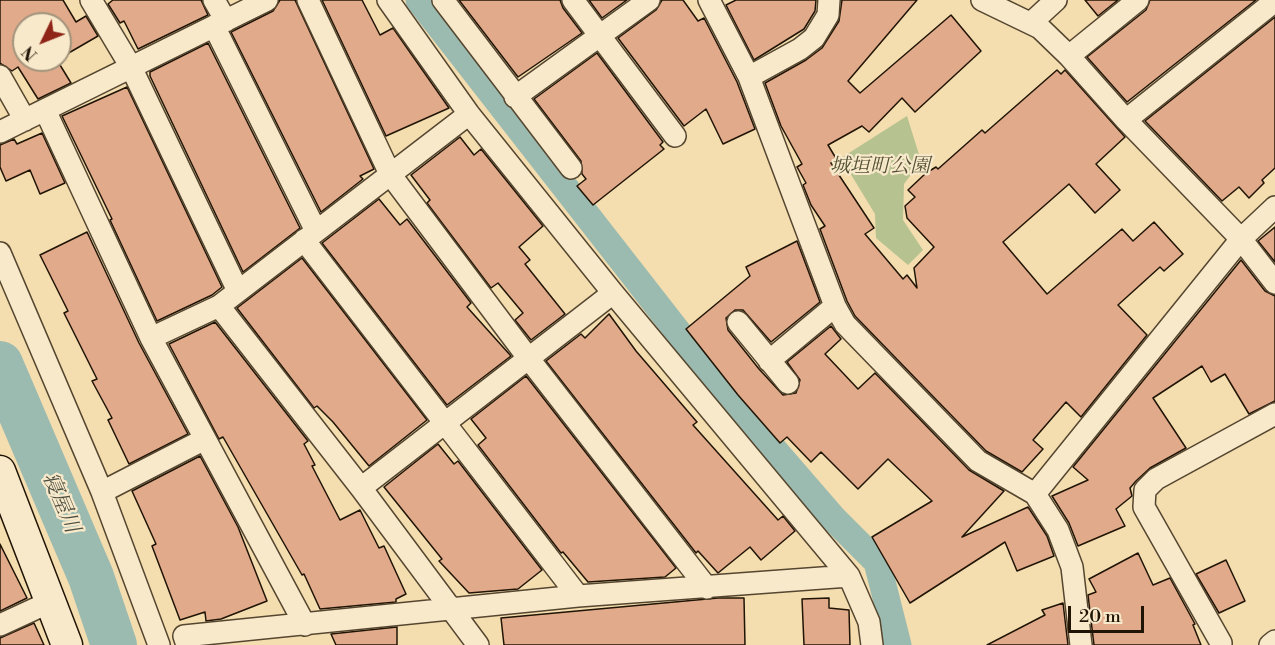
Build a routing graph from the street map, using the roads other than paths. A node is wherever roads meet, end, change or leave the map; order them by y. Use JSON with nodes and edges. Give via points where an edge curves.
{"nodes":[{"id":1,"x":91,"y":0,"type":"edge"},
{"id":2,"x":214,"y":0,"type":"edge"},
{"id":3,"x":267,"y":0,"type":"edge"},
{"id":4,"x":308,"y":0,"type":"edge"},
{"id":5,"x":388,"y":0,"type":"edge"},
{"id":6,"x":443,"y":0,"type":"edge"},
{"id":7,"x":573,"y":0,"type":"edge"},
{"id":8,"x":649,"y":0,"type":"edge"},
{"id":9,"x":709,"y":0,"type":"edge"},
{"id":10,"x":829,"y":0,"type":"edge"},
{"id":11,"x":982,"y":0,"type":"edge"},
{"id":12,"x":1056,"y":0,"type":"edge"},
{"id":13,"x":1138,"y":0,"type":"edge"},
{"id":14,"x":1275,"y":1,"type":"edge"},
{"id":15,"x":220,"y":23,"type":"junction"},
{"id":16,"x":1031,"y":23,"type":"junction"},
{"id":17,"x":601,"y":35,"type":"junction"},
{"id":18,"x":1070,"y":56,"type":"junction"},
{"id":19,"x":131,"y":67,"type":"junction"},
{"id":20,"x":0,"y":76,"type":"edge"},
{"id":21,"x":749,"y":77,"type":"junction"},
{"id":22,"x":515,"y":97,"type":"junction"},
{"id":23,"x":45,"y":110,"type":"junction"},
{"id":24,"x":469,"y":114,"type":"junction"},
{"id":25,"x":25,"y":120,"type":"junction"},
{"id":26,"x":1126,"y":120,"type":"junction"},
{"id":27,"x":0,"y":132,"type":"edge"},
{"id":28,"x":675,"y":136,"type":"dead end"},
{"id":29,"x":571,"y":168,"type":"dead end"},
{"id":30,"x":390,"y":174,"type":"junction"},
{"id":31,"x":1275,"y":207,"type":"edge"},
{"id":32,"x":310,"y":236,"type":"junction"},
{"id":33,"x":1241,"y":239,"type":"junction"},
{"id":34,"x":0,"y":253,"type":"edge"},
{"id":35,"x":1275,"y":283,"type":"edge"},
{"id":36,"x":238,"y":291,"type":"junction"},
{"id":37,"x":613,"y":293,"type":"junction"},
{"id":38,"x":219,"y":306,"type":"junction"},
{"id":39,"x":835,"y":306,"type":"junction"},
{"id":40,"x":738,"y":322,"type":"dead end"},
{"id":41,"x":151,"y":338,"type":"junction"},
{"id":42,"x":529,"y":359,"type":"junction"},
{"id":43,"x":769,"y":361,"type":"junction"},
{"id":44,"x":788,"y":383,"type":"dead end"},
{"id":45,"x":1275,"y":414,"type":"edge"},
{"id":46,"x":445,"y":423,"type":"junction"},
{"id":47,"x":205,"y":439,"type":"junction"},
{"id":48,"x":0,"y":471,"type":"edge"},
{"id":49,"x":362,"y":488,"type":"junction"},
{"id":50,"x":102,"y":492,"type":"junction"},
{"id":51,"x":1035,"y":494,"type":"junction"},
{"id":52,"x":9,"y":519,"type":"edge"},
{"id":53,"x":849,"y":576,"type":"junction"},
{"id":54,"x":707,"y":588,"type":"junction"},
{"id":55,"x":578,"y":596,"type":"junction"},
{"id":56,"x":52,"y":601,"type":"junction"},
{"id":57,"x":450,"y":610,"type":"junction"},
{"id":58,"x":0,"y":625,"type":"edge"},
{"id":59,"x":305,"y":625,"type":"junction"},
{"id":60,"x":1275,"y":641,"type":"edge"},
{"id":61,"x":1221,"y":644,"type":"edge"},
{"id":62,"x":67,"y":645,"type":"edge"},
{"id":63,"x":159,"y":645,"type":"edge"},
{"id":64,"x":187,"y":645,"type":"edge"},
{"id":65,"x":478,"y":645,"type":"edge"},
{"id":66,"x":872,"y":645,"type":"edge"},
{"id":67,"x":1081,"y":645,"type":"edge"},
{"id":68,"x":1270,"y":645,"type":"edge"}],
"edges":[{"from":1,"to":19,"type":"street"},
{"from":2,"to":15,"type":"street"},
{"from":3,"to":15,"type":"street"},
{"from":4,"to":30,"type":"street"},
{"from":5,"to":24,"type":"street"},
{"from":6,"to":22,"type":"street"},
{"from":7,"to":17,"type":"street"},
{"from":8,"to":17,"type":"street"},
{"from":9,"to":21,"type":"street"},
{"from":10,"to":21,"type":"street","via":[[828,15],[813,38]]},
{"from":11,"to":16,"type":"street"},
{"from":12,"to":16,"type":"street"},
{"from":13,"to":18,"type":"street"},
{"from":14,"to":26,"type":"street"},
{"from":15,"to":19,"type":"street"},
{"from":15,"to":32,"type":"street"},
{"from":16,"to":18,"type":"street"},
{"from":17,"to":22,"type":"street"},
{"from":17,"to":28,"type":"street"},
{"from":18,"to":26,"type":"street"},
{"from":19,"to":23,"type":"street"},
{"from":19,"to":36,"type":"street"},
{"from":20,"to":25,"type":"street"},
{"from":21,"to":39,"type":"street"},
{"from":22,"to":29,"type":"street"},
{"from":23,"to":25,"type":"street"},
{"from":23,"to":41,"type":"street"},
{"from":24,"to":30,"type":"street"},
{"from":24,"to":37,"type":"street"},
{"from":25,"to":27,"type":"street"},
{"from":26,"to":33,"type":"street"},
{"from":30,"to":32,"type":"street"},
{"from":30,"to":42,"type":"street"},
{"from":31,"to":33,"type":"street"},
{"from":32,"to":36,"type":"street"},
{"from":32,"to":46,"type":"street"},
{"from":33,"to":35,"type":"street"},
{"from":33,"to":51,"type":"street"},
{"from":34,"to":50,"type":"street"},
{"from":36,"to":38,"type":"street"},
{"from":37,"to":42,"type":"street"},
{"from":37,"to":53,"type":"street"},
{"from":38,"to":41,"type":"street"},
{"from":38,"to":49,"type":"street"},
{"from":39,"to":43,"type":"street"},
{"from":39,"to":51,"type":"street","via":[[845,324],[978,461]]},
{"from":40,"to":43,"type":"street"},
{"from":41,"to":47,"type":"street"},
{"from":42,"to":46,"type":"street"},
{"from":42,"to":54,"type":"street"},
{"from":43,"to":44,"type":"street"},
{"from":45,"to":61,"type":"street","via":[[1156,479],[1145,490],[1144,507]]},
{"from":46,"to":49,"type":"street"},
{"from":46,"to":55,"type":"street"},
{"from":47,"to":50,"type":"street"},
{"from":47,"to":59,"type":"street"},
{"from":48,"to":52,"type":"street"},
{"from":49,"to":57,"type":"street"},
{"from":50,"to":63,"type":"street"},
{"from":51,"to":67,"type":"street","via":[[1058,530],[1072,567]]},
{"from":52,"to":56,"type":"street"},
{"from":53,"to":54,"type":"street"},
{"from":53,"to":66,"type":"street","via":[[869,622]]},
{"from":54,"to":55,"type":"street"},
{"from":55,"to":57,"type":"street"},
{"from":56,"to":58,"type":"street"},
{"from":56,"to":62,"type":"street"},
{"from":57,"to":59,"type":"street"},
{"from":57,"to":65,"type":"street"},
{"from":59,"to":64,"type":"street","via":[[184,636]]},
{"from":60,"to":68,"type":"street"}]}
